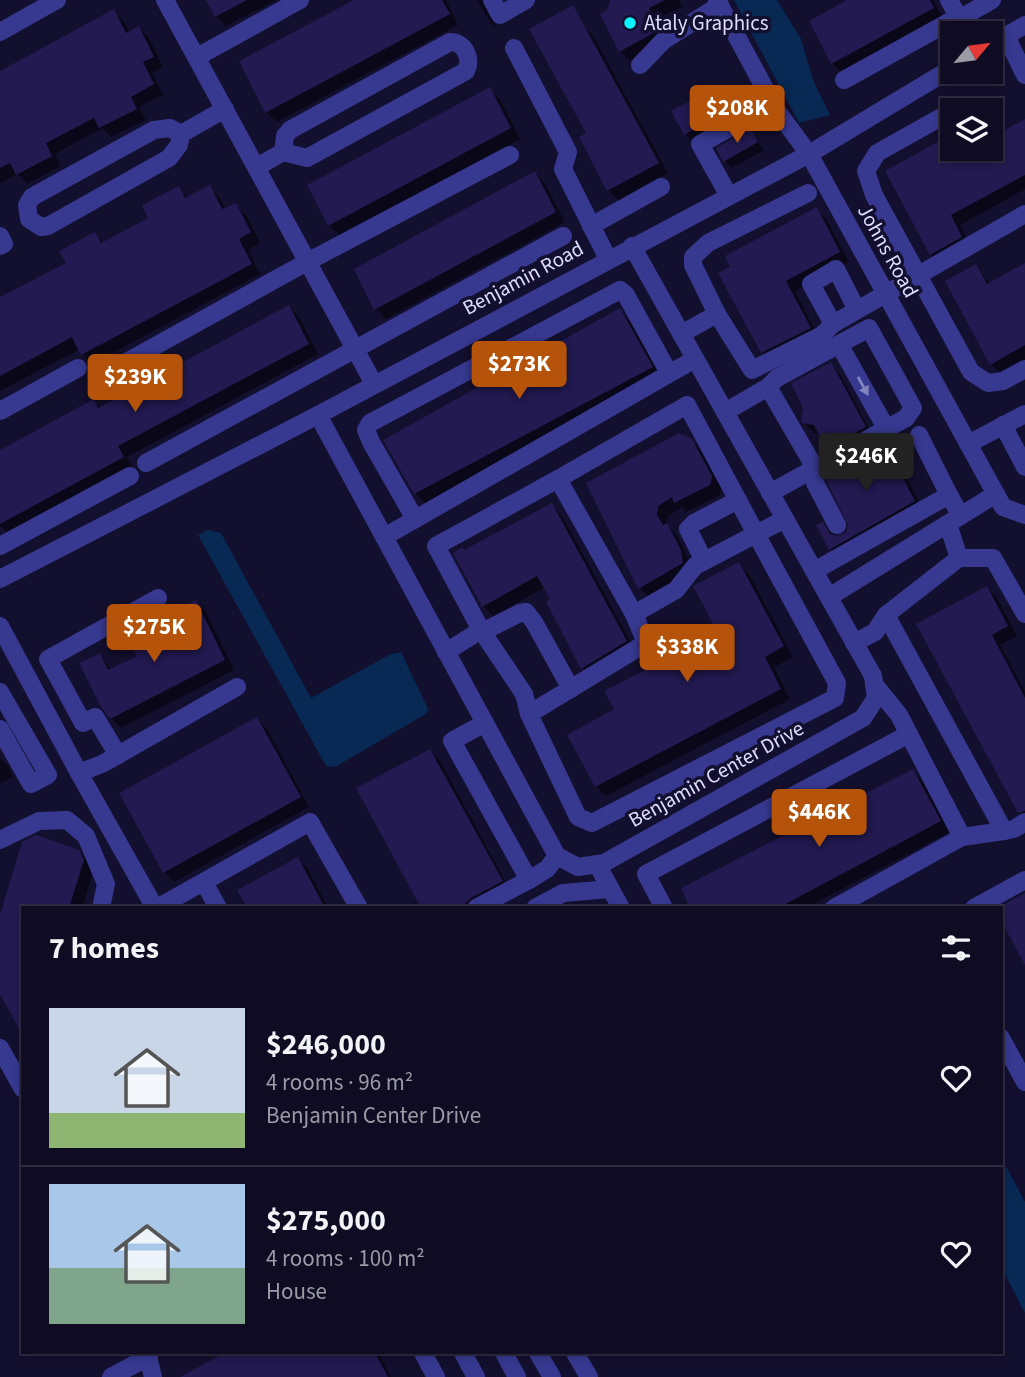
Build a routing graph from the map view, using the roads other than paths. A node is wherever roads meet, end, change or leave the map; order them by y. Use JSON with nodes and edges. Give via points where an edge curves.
{"nodes":[{"id":1,"x":57,"y":0,"type":"edge"},
{"id":2,"x":165,"y":0,"type":"edge"},
{"id":3,"x":300,"y":0,"type":"edge"},
{"id":4,"x":492,"y":0,"type":"edge"},
{"id":5,"x":526,"y":0,"type":"edge"},
{"id":6,"x":949,"y":0,"type":"edge"},
{"id":7,"x":992,"y":0,"type":"edge"},
{"id":8,"x":718,"y":3,"type":"edge"},
{"id":9,"x":698,"y":7,"type":"edge"},
{"id":10,"x":961,"y":21,"type":"edge"},
{"id":11,"x":965,"y":21,"type":"edge"},
{"id":12,"x":1025,"y":25,"type":"edge"},
{"id":13,"x":0,"y":32,"type":"edge"},
{"id":14,"x":940,"y":34,"type":"edge"},
{"id":15,"x":1003,"y":38,"type":"edge"},
{"id":16,"x":1003,"y":47,"type":"edge"},
{"id":17,"x":514,"y":48,"type":"dead end"},
{"id":18,"x":197,"y":57,"type":"junction"},
{"id":19,"x":640,"y":65,"type":"dead end"},
{"id":20,"x":940,"y":75,"type":"edge"},
{"id":21,"x":1025,"y":75,"type":"edge"},
{"id":22,"x":844,"y":80,"type":"dead end"},
{"id":23,"x":773,"y":104,"type":"junction"},
{"id":24,"x":225,"y":109,"type":"junction"},
{"id":25,"x":940,"y":118,"type":"edge"},
{"id":26,"x":181,"y":134,"type":"junction"},
{"id":27,"x":283,"y":152,"type":"junction"},
{"id":28,"x":809,"y":154,"type":"junction"},
{"id":29,"x":510,"y":155,"type":"dead end"},
{"id":30,"x":257,"y":167,"type":"junction"},
{"id":31,"x":662,"y":187,"type":"dead end"},
{"id":32,"x":808,"y":193,"type":"dead end"},
{"id":33,"x":729,"y":196,"type":"junction"},
{"id":34,"x":1025,"y":214,"type":"edge"},
{"id":35,"x":591,"y":226,"type":"junction"},
{"id":36,"x":563,"y":236,"type":"dead end"},
{"id":37,"x":632,"y":246,"type":"junction"},
{"id":38,"x":608,"y":259,"type":"junction"},
{"id":39,"x":307,"y":262,"type":"junction"},
{"id":40,"x":919,"y":274,"type":"junction"},
{"id":41,"x":885,"y":293,"type":"junction"},
{"id":42,"x":858,"y":310,"type":"junction"},
{"id":43,"x":717,"y":314,"type":"junction"},
{"id":44,"x":833,"y":324,"type":"junction"},
{"id":45,"x":681,"y":334,"type":"junction"},
{"id":46,"x":839,"y":344,"type":"junction"},
{"id":47,"x":354,"y":348,"type":"junction"},
{"id":48,"x":695,"y":359,"type":"junction"},
{"id":49,"x":78,"y":368,"type":"dead end"},
{"id":50,"x":1025,"y":369,"type":"edge"},
{"id":51,"x":669,"y":373,"type":"junction"},
{"id":52,"x":100,"y":376,"type":"dead end"},
{"id":53,"x":374,"y":384,"type":"junction"},
{"id":54,"x":768,"y":387,"type":"junction"},
{"id":55,"x":0,"y":411,"type":"edge"},
{"id":56,"x":725,"y":412,"type":"junction"},
{"id":57,"x":1025,"y":414,"type":"edge"},
{"id":58,"x":318,"y":415,"type":"junction"},
{"id":59,"x":1003,"y":425,"type":"junction"},
{"id":60,"x":886,"y":429,"type":"junction"},
{"id":61,"x":919,"y":435,"type":"dead end"},
{"id":62,"x":968,"y":444,"type":"junction"},
{"id":63,"x":146,"y":463,"type":"dead end"},
{"id":64,"x":1025,"y":467,"type":"edge"},
{"id":65,"x":130,"y":475,"type":"dead end"},
{"id":66,"x":815,"y":476,"type":"junction"},
{"id":67,"x":558,"y":480,"type":"junction"},
{"id":68,"x":770,"y":493,"type":"junction"},
{"id":69,"x":996,"y":494,"type":"junction"},
{"id":70,"x":949,"y":495,"type":"junction"},
{"id":71,"x":738,"y":500,"type":"junction"},
{"id":72,"x":1025,"y":515,"type":"edge"},
{"id":73,"x":415,"y":519,"type":"junction"},
{"id":74,"x":785,"y":519,"type":"junction"},
{"id":75,"x":954,"y":520,"type":"junction"},
{"id":76,"x":756,"y":534,"type":"junction"},
{"id":77,"x":384,"y":537,"type":"junction"},
{"id":78,"x":0,"y":546,"type":"edge"},
{"id":79,"x":851,"y":550,"type":"junction"},
{"id":80,"x":959,"y":558,"type":"junction"},
{"id":81,"x":704,"y":561,"type":"junction"},
{"id":82,"x":814,"y":570,"type":"junction"},
{"id":83,"x":2,"y":573,"type":"edge"},
{"id":84,"x":829,"y":597,"type":"junction"},
{"id":85,"x":158,"y":598,"type":"dead end"},
{"id":86,"x":634,"y":614,"type":"junction"},
{"id":87,"x":1025,"y":614,"type":"edge"},
{"id":88,"x":886,"y":615,"type":"junction"},
{"id":89,"x":0,"y":626,"type":"edge"},
{"id":90,"x":482,"y":631,"type":"junction"},
{"id":91,"x":854,"y":643,"type":"junction"},
{"id":92,"x":446,"y":652,"type":"junction"},
{"id":93,"x":874,"y":684,"type":"junction"},
{"id":94,"x":237,"y":687,"type":"dead end"},
{"id":95,"x":570,"y":689,"type":"junction"},
{"id":96,"x":3,"y":703,"type":"edge"},
{"id":97,"x":529,"y":714,"type":"junction"},
{"id":98,"x":485,"y":723,"type":"junction"},
{"id":99,"x":0,"y":729,"type":"edge"},
{"id":100,"x":909,"y":734,"type":"junction"},
{"id":101,"x":118,"y":755,"type":"junction"},
{"id":102,"x":79,"y":773,"type":"junction"},
{"id":103,"x":1025,"y":822,"type":"edge"},
{"id":104,"x":1004,"y":831,"type":"junction"},
{"id":105,"x":962,"y":837,"type":"junction"},
{"id":106,"x":0,"y":840,"type":"edge"},
{"id":107,"x":557,"y":856,"type":"junction"},
{"id":108,"x":597,"y":864,"type":"junction"},
{"id":109,"x":529,"y":880,"type":"junction"},
{"id":110,"x":1025,"y":880,"type":"edge"},
{"id":111,"x":204,"y":882,"type":"junction"},
{"id":112,"x":610,"y":889,"type":"junction"},
{"id":113,"x":102,"y":906,"type":"edge"},
{"id":114,"x":155,"y":906,"type":"edge"},
{"id":115,"x":160,"y":906,"type":"edge"},
{"id":116,"x":217,"y":906,"type":"edge"},
{"id":117,"x":358,"y":906,"type":"edge"},
{"id":118,"x":480,"y":906,"type":"edge"},
{"id":119,"x":539,"y":906,"type":"edge"},
{"id":120,"x":620,"y":906,"type":"edge"},
{"id":121,"x":663,"y":906,"type":"edge"},
{"id":122,"x":838,"y":906,"type":"edge"},
{"id":123,"x":978,"y":906,"type":"edge"},
{"id":124,"x":1003,"y":1042,"type":"edge"},
{"id":125,"x":0,"y":1048,"type":"edge"},
{"id":126,"x":1025,"y":1082,"type":"edge"},
{"id":127,"x":21,"y":1085,"type":"edge"},
{"id":128,"x":424,"y":1354,"type":"edge"},
{"id":129,"x":464,"y":1354,"type":"edge"},
{"id":130,"x":505,"y":1354,"type":"edge"},
{"id":131,"x":539,"y":1354,"type":"edge"},
{"id":132,"x":576,"y":1354,"type":"edge"},
{"id":133,"x":149,"y":1355,"type":"edge"},
{"id":134,"x":114,"y":1376,"type":"edge"},
{"id":135,"x":153,"y":1377,"type":"edge"},
{"id":136,"x":436,"y":1377,"type":"edge"},
{"id":137,"x":476,"y":1377,"type":"edge"},
{"id":138,"x":517,"y":1377,"type":"edge"},
{"id":139,"x":552,"y":1377,"type":"edge"},
{"id":140,"x":589,"y":1377,"type":"edge"}],
"edges":[{"from":1,"to":13,"type":"street"},
{"from":2,"to":18,"type":"street"},
{"from":3,"to":18,"type":"street"},
{"from":4,"to":5,"type":"street","via":[[500,15]]},
{"from":6,"to":10,"type":"street"},
{"from":7,"to":11,"type":"street"},
{"from":8,"to":9,"type":"street"},
{"from":8,"to":23,"type":"street","name":"Johns Road"},
{"from":9,"to":19,"type":"street"},
{"from":12,"to":15,"type":"street"},
{"from":14,"to":22,"type":"street"},
{"from":16,"to":21,"type":"street"},
{"from":17,"to":35,"type":"street","via":[[568,152],[563,169]]},
{"from":18,"to":24,"type":"street"},
{"from":20,"to":28,"type":"street","name":"Benjamin Road"},
{"from":23,"to":28,"type":"street","name":"Johns Road"},
{"from":23,"to":33,"type":"street","via":[[700,144]]},
{"from":24,"to":26,"type":"street"},
{"from":24,"to":30,"type":"street"},
{"from":25,"to":40,"type":"street","via":[[877,153],[866,171],[874,195]]},
{"from":26,"to":26,"type":"street","via":[[169,158],[48,226],[29,219],[27,205],[43,190],[154,130],[170,128]]},
{"from":27,"to":27,"type":"street","via":[[290,130],[450,42],[466,51],[468,68],[307,158]]},
{"from":27,"to":30,"type":"street"},
{"from":28,"to":33,"type":"street","name":"Benjamin Road"},
{"from":28,"to":41,"type":"street","name":"Johns Road"},
{"from":29,"to":39,"type":"street"},
{"from":30,"to":39,"type":"street"},
{"from":31,"to":35,"type":"street"},
{"from":32,"to":43,"type":"street","via":[[708,243],[693,257]]},
{"from":33,"to":37,"type":"street","name":"Benjamin Road"},
{"from":34,"to":40,"type":"street"},
{"from":35,"to":38,"type":"street"},
{"from":36,"to":47,"type":"street"},
{"from":37,"to":38,"type":"street","name":"Benjamin Road"},
{"from":37,"to":45,"type":"street"},
{"from":38,"to":53,"type":"street","name":"Benjamin Road"},
{"from":39,"to":47,"type":"street"},
{"from":39,"to":52,"type":"street"},
{"from":40,"to":41,"type":"street"},
{"from":40,"to":50,"type":"street","via":[[971,372],[988,383]]},
{"from":41,"to":42,"type":"street"},
{"from":41,"to":62,"type":"street","name":"Johns Road"},
{"from":42,"to":44,"type":"street"},
{"from":42,"to":44,"type":"street","via":[[836,270],[811,284]]},
{"from":43,"to":44,"type":"street","via":[[752,370],[822,335]]},
{"from":43,"to":45,"type":"street"},
{"from":45,"to":48,"type":"street"},
{"from":46,"to":54,"type":"street"},
{"from":46,"to":60,"type":"street","one_way":true},
{"from":46,"to":60,"type":"street","via":[[869,328],[894,373],[913,408],[906,418]]},
{"from":47,"to":53,"type":"street"},
{"from":47,"to":63,"type":"street"},
{"from":48,"to":51,"type":"street"},
{"from":48,"to":56,"type":"street"},
{"from":49,"to":55,"type":"street"},
{"from":51,"to":73,"type":"street"},
{"from":51,"to":73,"type":"street","via":[[620,290],[370,423],[366,430],[371,442]]},
{"from":53,"to":58,"type":"street","name":"Benjamin Road"},
{"from":54,"to":56,"type":"street"},
{"from":54,"to":66,"type":"street"},
{"from":56,"to":68,"type":"street"},
{"from":57,"to":59,"type":"street"},
{"from":58,"to":77,"type":"street"},
{"from":58,"to":83,"type":"street","name":"Benjamin Road"},
{"from":59,"to":62,"type":"street"},
{"from":59,"to":64,"type":"street"},
{"from":60,"to":66,"type":"street"},
{"from":61,"to":70,"type":"street"},
{"from":62,"to":69,"type":"street","name":"Johns Road"},
{"from":65,"to":78,"type":"street"},
{"from":66,"to":68,"type":"street"},
{"from":66,"to":79,"type":"street"},
{"from":67,"to":71,"type":"street","via":[[687,405]]},
{"from":67,"to":86,"type":"street"},
{"from":67,"to":90,"type":"street","via":[[436,546]]},
{"from":68,"to":74,"type":"street"},
{"from":69,"to":72,"type":"street","name":"Johns Road","via":[[1003,507]]},
{"from":69,"to":75,"type":"street"},
{"from":70,"to":75,"type":"street"},
{"from":70,"to":79,"type":"street"},
{"from":71,"to":76,"type":"street"},
{"from":71,"to":81,"type":"street","via":[[688,529]]},
{"from":73,"to":77,"type":"street"},
{"from":74,"to":76,"type":"street"},
{"from":74,"to":82,"type":"street"},
{"from":75,"to":80,"type":"street"},
{"from":75,"to":84,"type":"street"},
{"from":76,"to":81,"type":"street"},
{"from":76,"to":97,"type":"street","via":[[837,683],[835,698],[592,823],[578,817]]},
{"from":77,"to":92,"type":"street"},
{"from":79,"to":82,"type":"street"},
{"from":80,"to":87,"type":"street","via":[[993,558]]},
{"from":80,"to":88,"type":"street"},
{"from":81,"to":86,"type":"street","via":[[676,590]]},
{"from":82,"to":84,"type":"street"},
{"from":84,"to":91,"type":"street"},
{"from":85,"to":101,"type":"street","via":[[48,659],[83,723],[95,717]]},
{"from":86,"to":95,"type":"street","via":[[646,643]]},
{"from":88,"to":91,"type":"street","via":[[875,632]]},
{"from":88,"to":104,"type":"street"},
{"from":89,"to":102,"type":"street"},
{"from":90,"to":92,"type":"street"},
{"from":90,"to":95,"type":"street","via":[[526,612]]},
{"from":90,"to":97,"type":"street","via":[[524,694]]},
{"from":91,"to":93,"type":"street"},
{"from":92,"to":98,"type":"street"},
{"from":93,"to":100,"type":"street"},
{"from":93,"to":108,"type":"street","name":"Benjamin Center Drive","via":[[876,698],[863,718]]},
{"from":94,"to":101,"type":"street"},
{"from":95,"to":97,"type":"street"},
{"from":96,"to":99,"type":"street","via":[[48,775],[31,784]]},
{"from":98,"to":107,"type":"street"},
{"from":98,"to":109,"type":"street","via":[[452,741]]},
{"from":100,"to":105,"type":"street"},
{"from":100,"to":121,"type":"street","via":[[646,874]]},
{"from":101,"to":102,"type":"street"},
{"from":102,"to":114,"type":"street"},
{"from":103,"to":104,"type":"street"},
{"from":104,"to":105,"type":"street"},
{"from":105,"to":122,"type":"street"},
{"from":106,"to":113,"type":"street","via":[[39,821],[67,820],[86,836],[106,884]]},
{"from":107,"to":108,"type":"street","via":[[578,867]]},
{"from":107,"to":109,"type":"street"},
{"from":108,"to":112,"type":"street"},
{"from":109,"to":118,"type":"street"},
{"from":110,"to":123,"type":"street"},
{"from":111,"to":115,"type":"street"},
{"from":111,"to":116,"type":"street"},
{"from":111,"to":117,"type":"street","via":[[310,822]]},
{"from":112,"to":119,"type":"street","via":[[563,893]]},
{"from":112,"to":120,"type":"street"},
{"from":124,"to":126,"type":"street"},
{"from":125,"to":127,"type":"street"},
{"from":128,"to":136,"type":"street"},
{"from":129,"to":137,"type":"street"},
{"from":130,"to":138,"type":"street"},
{"from":131,"to":139,"type":"street"},
{"from":132,"to":140,"type":"street"},
{"from":133,"to":134,"type":"street"},
{"from":133,"to":135,"type":"street"}]}
